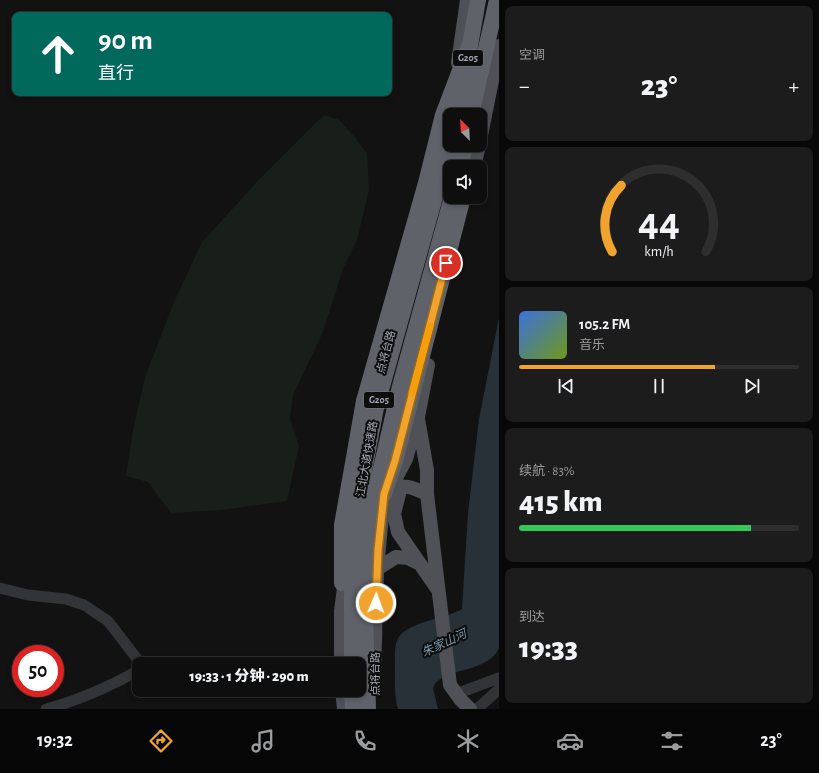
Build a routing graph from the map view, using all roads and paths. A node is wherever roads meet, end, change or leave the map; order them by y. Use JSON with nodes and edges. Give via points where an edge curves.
{"nodes":[{"id":1,"x":467,"y":0,"type":"edge"},
{"id":2,"x":478,"y":0,"type":"edge"},
{"id":3,"x":496,"y":5,"type":"edge"},
{"id":4,"x":470,"y":44,"type":"junction"},
{"id":5,"x":499,"y":46,"type":"edge"},
{"id":6,"x":451,"y":108,"type":"edge"},
{"id":7,"x":459,"y":108,"type":"edge"},
{"id":8,"x":472,"y":108,"type":"edge"},
{"id":9,"x":482,"y":108,"type":"edge"},
{"id":10,"x":486,"y":108,"type":"edge"},
{"id":11,"x":443,"y":147,"type":"edge"},
{"id":12,"x":447,"y":152,"type":"edge"},
{"id":13,"x":450,"y":204,"type":"edge"},
{"id":14,"x":461,"y":204,"type":"edge"},
{"id":15,"x":465,"y":204,"type":"edge"},
{"id":16,"x":418,"y":417,"type":"junction"},
{"id":17,"x":401,"y":486,"type":"junction"},
{"id":18,"x":384,"y":494,"type":"junction"},
{"id":19,"x":427,"y":494,"type":"junction"},
{"id":20,"x":420,"y":564,"type":"junction"},
{"id":21,"x":377,"y":569,"type":"junction"},
{"id":22,"x":0,"y":588,"type":"edge"},
{"id":23,"x":440,"y":592,"type":"junction"},
{"id":24,"x":341,"y":611,"type":"junction"},
{"id":25,"x":136,"y":657,"type":"edge"},
{"id":26,"x":341,"y":657,"type":"edge"},
{"id":27,"x":352,"y":657,"type":"edge"},
{"id":28,"x":366,"y":664,"type":"edge"},
{"id":29,"x":374,"y":664,"type":"junction"},
{"id":30,"x":132,"y":674,"type":"edge"},
{"id":31,"x":499,"y":678,"type":"edge"},
{"id":32,"x":499,"y":689,"type":"edge"},
{"id":33,"x":453,"y":690,"type":"junction"},
{"id":34,"x":343,"y":697,"type":"edge"},
{"id":35,"x":352,"y":697,"type":"edge"},
{"id":36,"x":46,"y":709,"type":"edge"},
{"id":37,"x":344,"y":709,"type":"edge"},
{"id":38,"x":353,"y":709,"type":"edge"},
{"id":39,"x":368,"y":709,"type":"edge"},
{"id":40,"x":375,"y":709,"type":"edge"},
{"id":41,"x":470,"y":709,"type":"edge"},
{"id":42,"x":477,"y":709,"type":"edge"}],
"edges":[{"from":1,"to":6,"type":"main road","name":"点将台路"},
{"from":2,"to":4,"type":"highway","number":"G205"},
{"from":3,"to":8,"type":"highway","number":"G205"},
{"from":3,"to":9,"type":"highway","via":[[490,67]]},
{"from":4,"to":7,"type":"highway","number":"G205","bridge":true},
{"from":4,"to":24,"type":"highway","bridge":true,"via":[[443,115],[364,401],[342,525]]},
{"from":5,"to":10,"type":"main road"},
{"from":11,"to":24,"type":"main road","name":"点将台路","via":[[369,416],[351,521]]},
{"from":12,"to":27,"type":"highway","name":"江北大道快速路","number":"G205","via":[[376,408],[352,567]]},
{"from":13,"to":39,"type":"highway","name":"江北大道快速路","number":"G205","bridge":true,"via":[[400,386],[379,477],[366,573]]},
{"from":14,"to":18,"type":"highway","via":[[395,461]]},
{"from":15,"to":16,"type":"main road","via":[[422,388]]},
{"from":16,"to":18,"type":"main road","via":[[406,459]]},
{"from":16,"to":19,"type":"main road","via":[[427,470]]},
{"from":17,"to":18,"type":"main road"},
{"from":17,"to":19,"type":"main road"},
{"from":17,"to":20,"type":"main road","via":[[394,514],[398,532]]},
{"from":18,"to":21,"type":"main road","name":"点将台路"},
{"from":19,"to":23,"type":"main road"},
{"from":20,"to":21,"type":"main road","via":[[408,558],[396,557]]},
{"from":20,"to":23,"type":"main road"},
{"from":21,"to":29,"type":"main road","name":"点将台路"},
{"from":22,"to":25,"type":"street","via":[[84,605],[108,621]]},
{"from":23,"to":33,"type":"main road"},
{"from":24,"to":26,"type":"main road","name":"点将台路"},
{"from":28,"to":29,"type":"street"},
{"from":29,"to":40,"type":"main road","name":"点将台路"},
{"from":30,"to":36,"type":"street","via":[[79,700]]},
{"from":31,"to":33,"type":"street"},
{"from":32,"to":42,"type":"street"},
{"from":33,"to":41,"type":"main road"},
{"from":34,"to":37,"type":"main road"},
{"from":35,"to":38,"type":"highway"}]}
